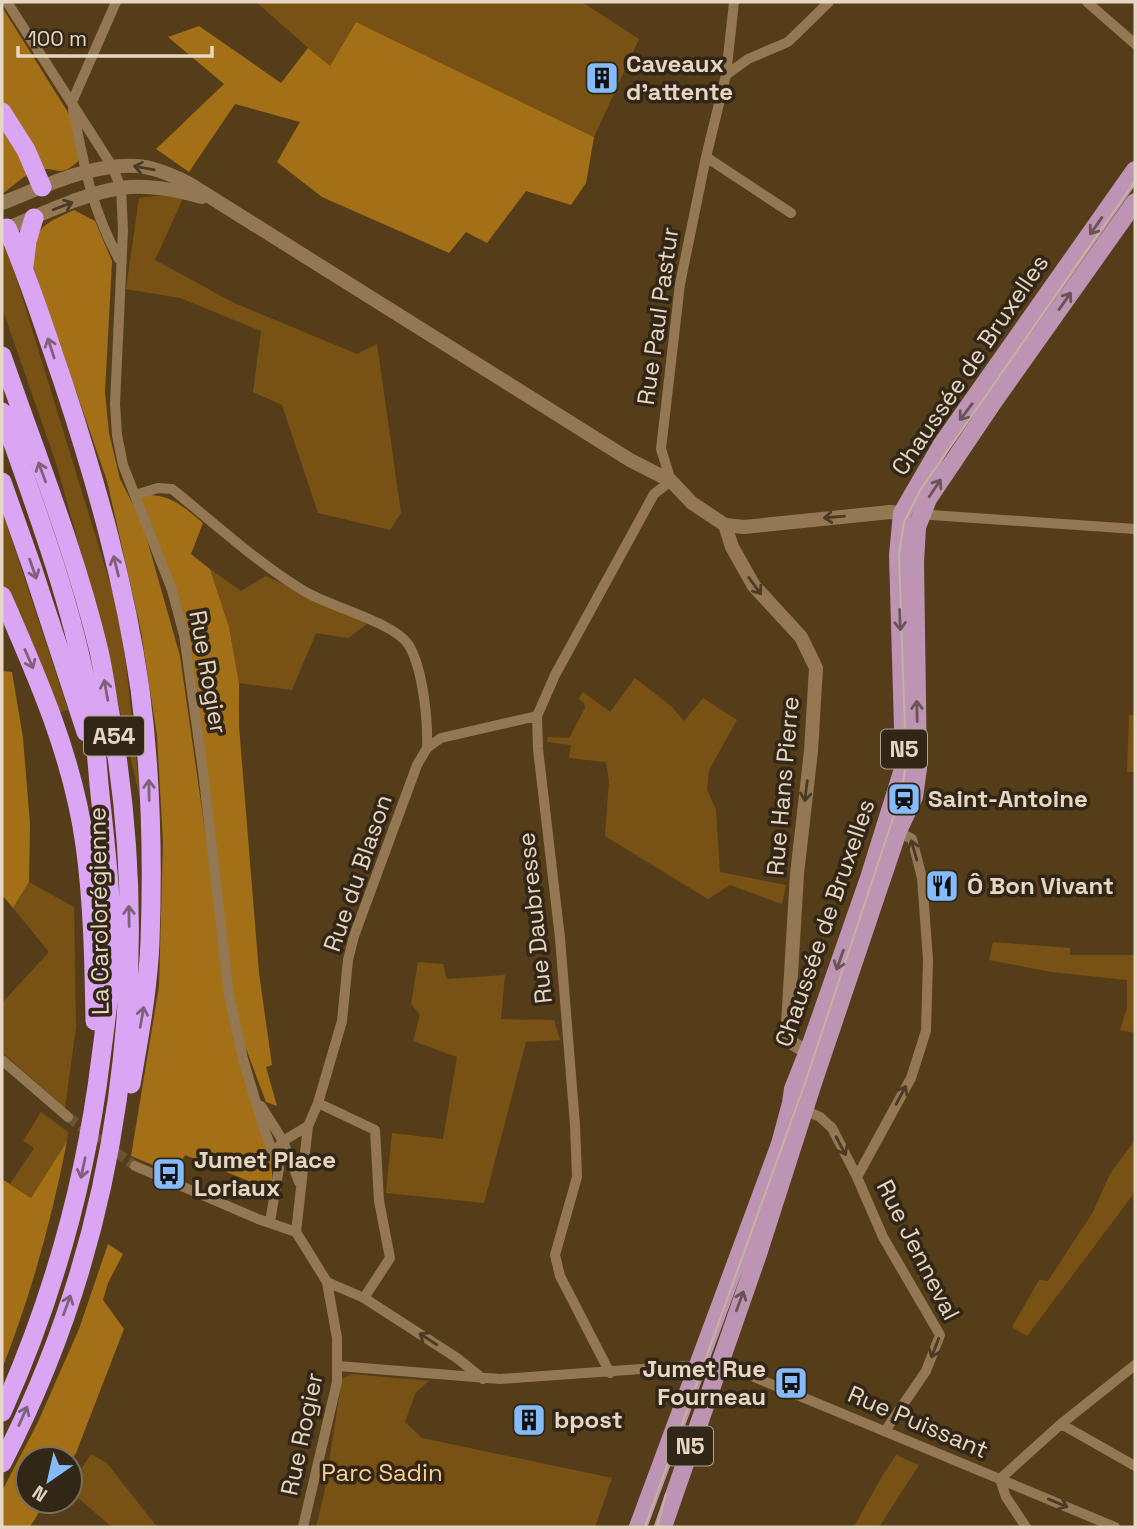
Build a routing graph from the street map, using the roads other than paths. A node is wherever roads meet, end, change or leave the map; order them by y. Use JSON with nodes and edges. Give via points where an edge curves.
{"nodes":[{"id":1,"x":7,"y":2,"type":"edge"},
{"id":2,"x":116,"y":2,"type":"edge"},
{"id":3,"x":734,"y":2,"type":"edge"},
{"id":4,"x":829,"y":2,"type":"edge"},
{"id":5,"x":1087,"y":2,"type":"edge"},
{"id":6,"x":1135,"y":44,"type":"edge"},
{"id":7,"x":726,"y":75,"type":"junction"},
{"id":8,"x":72,"y":102,"type":"junction"},
{"id":9,"x":2,"y":112,"type":"edge"},
{"id":10,"x":706,"y":157,"type":"junction"},
{"id":11,"x":112,"y":166,"type":"junction"},
{"id":12,"x":1135,"y":170,"type":"edge"},
{"id":13,"x":85,"y":173,"type":"junction"},
{"id":14,"x":42,"y":187,"type":"junction"},
{"id":15,"x":121,"y":188,"type":"junction"},
{"id":16,"x":91,"y":195,"type":"junction"},
{"id":17,"x":217,"y":201,"type":"junction"},
{"id":18,"x":1135,"y":202,"type":"edge"},
{"id":19,"x":2,"y":203,"type":"edge"},
{"id":20,"x":791,"y":213,"type":"dead end"},
{"id":21,"x":34,"y":218,"type":"junction"},
{"id":22,"x":4,"y":228,"type":"edge"},
{"id":23,"x":120,"y":261,"type":"junction"},
{"id":24,"x":24,"y":267,"type":"junction"},
{"id":25,"x":2,"y":356,"type":"edge"},
{"id":26,"x":2,"y":412,"type":"edge"},
{"id":27,"x":671,"y":481,"type":"junction"},
{"id":28,"x":2,"y":482,"type":"edge"},
{"id":29,"x":135,"y":495,"type":"junction"},
{"id":30,"x":902,"y":513,"type":"junction"},
{"id":31,"x":920,"y":516,"type":"junction"},
{"id":32,"x":725,"y":525,"type":"junction"},
{"id":33,"x":1135,"y":529,"type":"edge"},
{"id":34,"x":2,"y":596,"type":"edge"},
{"id":35,"x":537,"y":716,"type":"junction"},
{"id":36,"x":96,"y":748,"type":"junction"},
{"id":37,"x":427,"y":748,"type":"junction"},
{"id":38,"x":892,"y":829,"type":"junction"},
{"id":39,"x":814,"y":1056,"type":"junction"},
{"id":40,"x":2,"y":1060,"type":"edge"},
{"id":41,"x":254,"y":1095,"type":"junction"},
{"id":42,"x":96,"y":1101,"type":"junction"},
{"id":43,"x":318,"y":1103,"type":"junction"},
{"id":44,"x":798,"y":1106,"type":"junction"},
{"id":45,"x":68,"y":1117,"type":"tunnel mouth"},
{"id":46,"x":308,"y":1126,"type":"junction"},
{"id":47,"x":113,"y":1131,"type":"junction"},
{"id":48,"x":283,"y":1141,"type":"junction"},
{"id":49,"x":273,"y":1155,"type":"junction"},
{"id":50,"x":135,"y":1166,"type":"tunnel mouth"},
{"id":51,"x":857,"y":1177,"type":"junction"},
{"id":52,"x":300,"y":1184,"type":"junction"},
{"id":53,"x":270,"y":1222,"type":"junction"},
{"id":54,"x":296,"y":1232,"type":"junction"},
{"id":55,"x":327,"y":1282,"type":"junction"},
{"id":56,"x":365,"y":1298,"type":"junction"},
{"id":57,"x":706,"y":1365,"type":"junction"},
{"id":58,"x":1135,"y":1365,"type":"edge"},
{"id":59,"x":338,"y":1366,"type":"junction"},
{"id":60,"x":610,"y":1373,"type":"junction"},
{"id":61,"x":483,"y":1379,"type":"junction"},
{"id":62,"x":2,"y":1412,"type":"edge"},
{"id":63,"x":1062,"y":1424,"type":"junction"},
{"id":64,"x":885,"y":1431,"type":"junction"},
{"id":65,"x":2,"y":1463,"type":"edge"},
{"id":66,"x":1135,"y":1466,"type":"edge"},
{"id":67,"x":1000,"y":1479,"type":"junction"},
{"id":68,"x":303,"y":1527,"type":"edge"},
{"id":69,"x":638,"y":1527,"type":"edge"},
{"id":70,"x":663,"y":1527,"type":"edge"},
{"id":71,"x":1026,"y":1527,"type":"edge"},
{"id":72,"x":1115,"y":1527,"type":"edge"}],
"edges":[{"from":1,"to":8,"type":"street","name":"Rue Rogier"},
{"from":2,"to":8,"type":"street"},
{"from":3,"to":7,"type":"street","name":"Rue Paul Pastur"},
{"from":4,"to":7,"type":"street","via":[[788,41]]},
{"from":5,"to":6,"type":"street"},
{"from":7,"to":10,"type":"street","name":"Rue Paul Pastur"},
{"from":8,"to":11,"type":"street","name":"Rue Rogier"},
{"from":8,"to":13,"type":"street","name":"Rue Rogier"},
{"from":9,"to":14,"type":"highway"},
{"from":10,"to":20,"type":"street"},
{"from":10,"to":27,"type":"street","name":"Rue Paul Pastur","via":[[680,284],[661,449]]},
{"from":11,"to":13,"type":"street"},
{"from":11,"to":15,"type":"street","name":"Rue Rogier"},
{"from":17,"to":11,"type":"street","one_way":true,"via":[[165,172]]},
{"from":12,"to":30,"type":"main road","name":"Chaussée de Bruxelles","number":"N5","one_way":true,"via":[[942,444]]},
{"from":13,"to":14,"type":"street"},
{"from":13,"to":16,"type":"street","name":"Rue Rogier"},
{"from":14,"to":19,"type":"street"},
{"from":14,"to":21,"type":"street"},
{"from":15,"to":16,"type":"street"},
{"from":15,"to":17,"type":"street","via":[[179,190]]},
{"from":15,"to":23,"type":"street","name":"Rue Rogier"},
{"from":21,"to":16,"type":"street","one_way":true},
{"from":16,"to":23,"type":"street","name":"Rue Rogier"},
{"from":17,"to":27,"type":"street","via":[[630,460]]},
{"from":31,"to":18,"type":"main road","name":"Chaussée de Bruxelles","number":"N5","one_way":true,"via":[[994,401]]},
{"from":21,"to":22,"type":"street"},
{"from":21,"to":24,"type":"highway"},
{"from":22,"to":24,"type":"highway"},
{"from":23,"to":29,"type":"street","name":"Rue Rogier","via":[[115,404],[123,465]]},
{"from":47,"to":24,"type":"highway","one_way":true,"via":[[131,1085],[150,944],[149,778],[140,689],[102,510]]},
{"from":47,"to":25,"type":"highway","name":"La Carolorégienne","number":"A54","one_way":true,"via":[[129,991],[128,858],[120,770],[99,652],[69,548]]},
{"from":26,"to":36,"type":"highway","name":"La Carolorégienne","number":"A54","via":[[50,551],[83,672]]},
{"from":27,"to":32,"type":"street","via":[[692,503]]},
{"from":27,"to":35,"type":"street","name":"Rue Daubresse","via":[[654,494]]},
{"from":28,"to":36,"type":"highway","name":"La Carolorégienne","number":"A54","one_way":true,"via":[[84,729]]},
{"from":29,"to":37,"type":"street","via":[[172,489],[304,592],[394,632],[408,643],[428,718]]},
{"from":29,"to":41,"type":"street","name":"Rue Rogier","via":[[172,590],[184,635],[229,995]]},
{"from":30,"to":31,"type":"street"},
{"from":30,"to":32,"type":"street","one_way":true},
{"from":30,"to":38,"type":"main road","name":"Chaussée de Bruxelles","number":"N5","one_way":true,"via":[[898,555],[904,761]]},
{"from":31,"to":33,"type":"street"},
{"from":38,"to":31,"type":"main road","name":"Chaussée de Bruxelles","number":"N5","one_way":true,"via":[[914,797],[918,768],[915,562]]},
{"from":32,"to":39,"type":"street","name":"Rue Hans Pierre","one_way":true,"via":[[748,576],[801,637],[816,668],[787,1040]]},
{"from":34,"to":42,"type":"highway","one_way":true,"via":[[44,694],[85,842],[93,919]]},
{"from":35,"to":37,"type":"street","via":[[441,738]]},
{"from":35,"to":60,"type":"street","name":"Rue Daubresse","via":[[561,938],[577,1177],[555,1255],[559,1276]]},
{"from":36,"to":42,"type":"highway","name":"La Carolorégienne","number":"A54","via":[[108,865],[111,963]]},
{"from":37,"to":43,"type":"street","name":"Rue du Blason","via":[[416,765],[354,936],[342,1021]]},
{"from":38,"to":39,"type":"main road","name":"Chaussée de Bruxelles","number":"N5","one_way":true},
{"from":38,"to":44,"type":"main road","name":"Chaussée de Bruxelles","number":"N5"},
{"from":51,"to":38,"type":"street","one_way":true,"via":[[911,1078],[926,1031],[928,960],[922,878],[912,839]]},
{"from":39,"to":44,"type":"main road","name":"Chaussée de Bruxelles","number":"N5","via":[[793,1089]]},
{"from":40,"to":45,"type":"street"},
{"from":41,"to":48,"type":"street"},
{"from":41,"to":49,"type":"street"},
{"from":42,"to":62,"type":"highway","name":"La Carolorégienne","number":"A54","one_way":true,"via":[[58,1268]]},
{"from":43,"to":46,"type":"street","name":"Rue du Blason"},
{"from":43,"to":56,"type":"street","via":[[375,1130],[379,1201],[390,1258]]},
{"from":44,"to":51,"type":"street","name":"Rue Jenneval","one_way":true,"via":[[832,1128]]},
{"from":44,"to":57,"type":"main road","name":"Chaussée de Bruxelles","number":"N5","via":[[758,1254]]},
{"from":46,"to":48,"type":"street"},
{"from":46,"to":52,"type":"street","name":"Rue du Blason"},
{"from":65,"to":47,"type":"highway","name":"La Carolorégienne","number":"A54","one_way":true,"via":[[44,1370],[78,1274]]},
{"from":48,"to":49,"type":"street"},
{"from":48,"to":52,"type":"street"},
{"from":49,"to":53,"type":"street","via":[[279,1168]]},
{"from":50,"to":53,"type":"street"},
{"from":51,"to":64,"type":"street","name":"Rue Jenneval","one_way":true,"via":[[883,1237],[940,1335],[926,1371]]},
{"from":52,"to":54,"type":"street","name":"Rue du Blason"},
{"from":53,"to":54,"type":"street"},
{"from":54,"to":55,"type":"street","name":"Rue Rogier"},
{"from":55,"to":56,"type":"street"},
{"from":55,"to":59,"type":"street","name":"Rue Rogier"},
{"from":61,"to":56,"type":"street","one_way":true},
{"from":57,"to":60,"type":"street"},
{"from":57,"to":64,"type":"street","name":"Rue Puissant","via":[[730,1367]]},
{"from":57,"to":69,"type":"main road","name":"Chaussée de Bruxelles","number":"N5"},
{"from":57,"to":70,"type":"main road","name":"Chaussée de Bruxelles","number":"N5"},
{"from":58,"to":63,"type":"street"},
{"from":59,"to":61,"type":"street"},
{"from":59,"to":68,"type":"street","name":"Rue Rogier"},
{"from":60,"to":61,"type":"street"},
{"from":63,"to":66,"type":"street"},
{"from":63,"to":67,"type":"street"},
{"from":64,"to":67,"type":"street","name":"Rue Puissant"},
{"from":67,"to":71,"type":"street"},
{"from":67,"to":72,"type":"street","name":"Rue Puissant","one_way":true}]}
